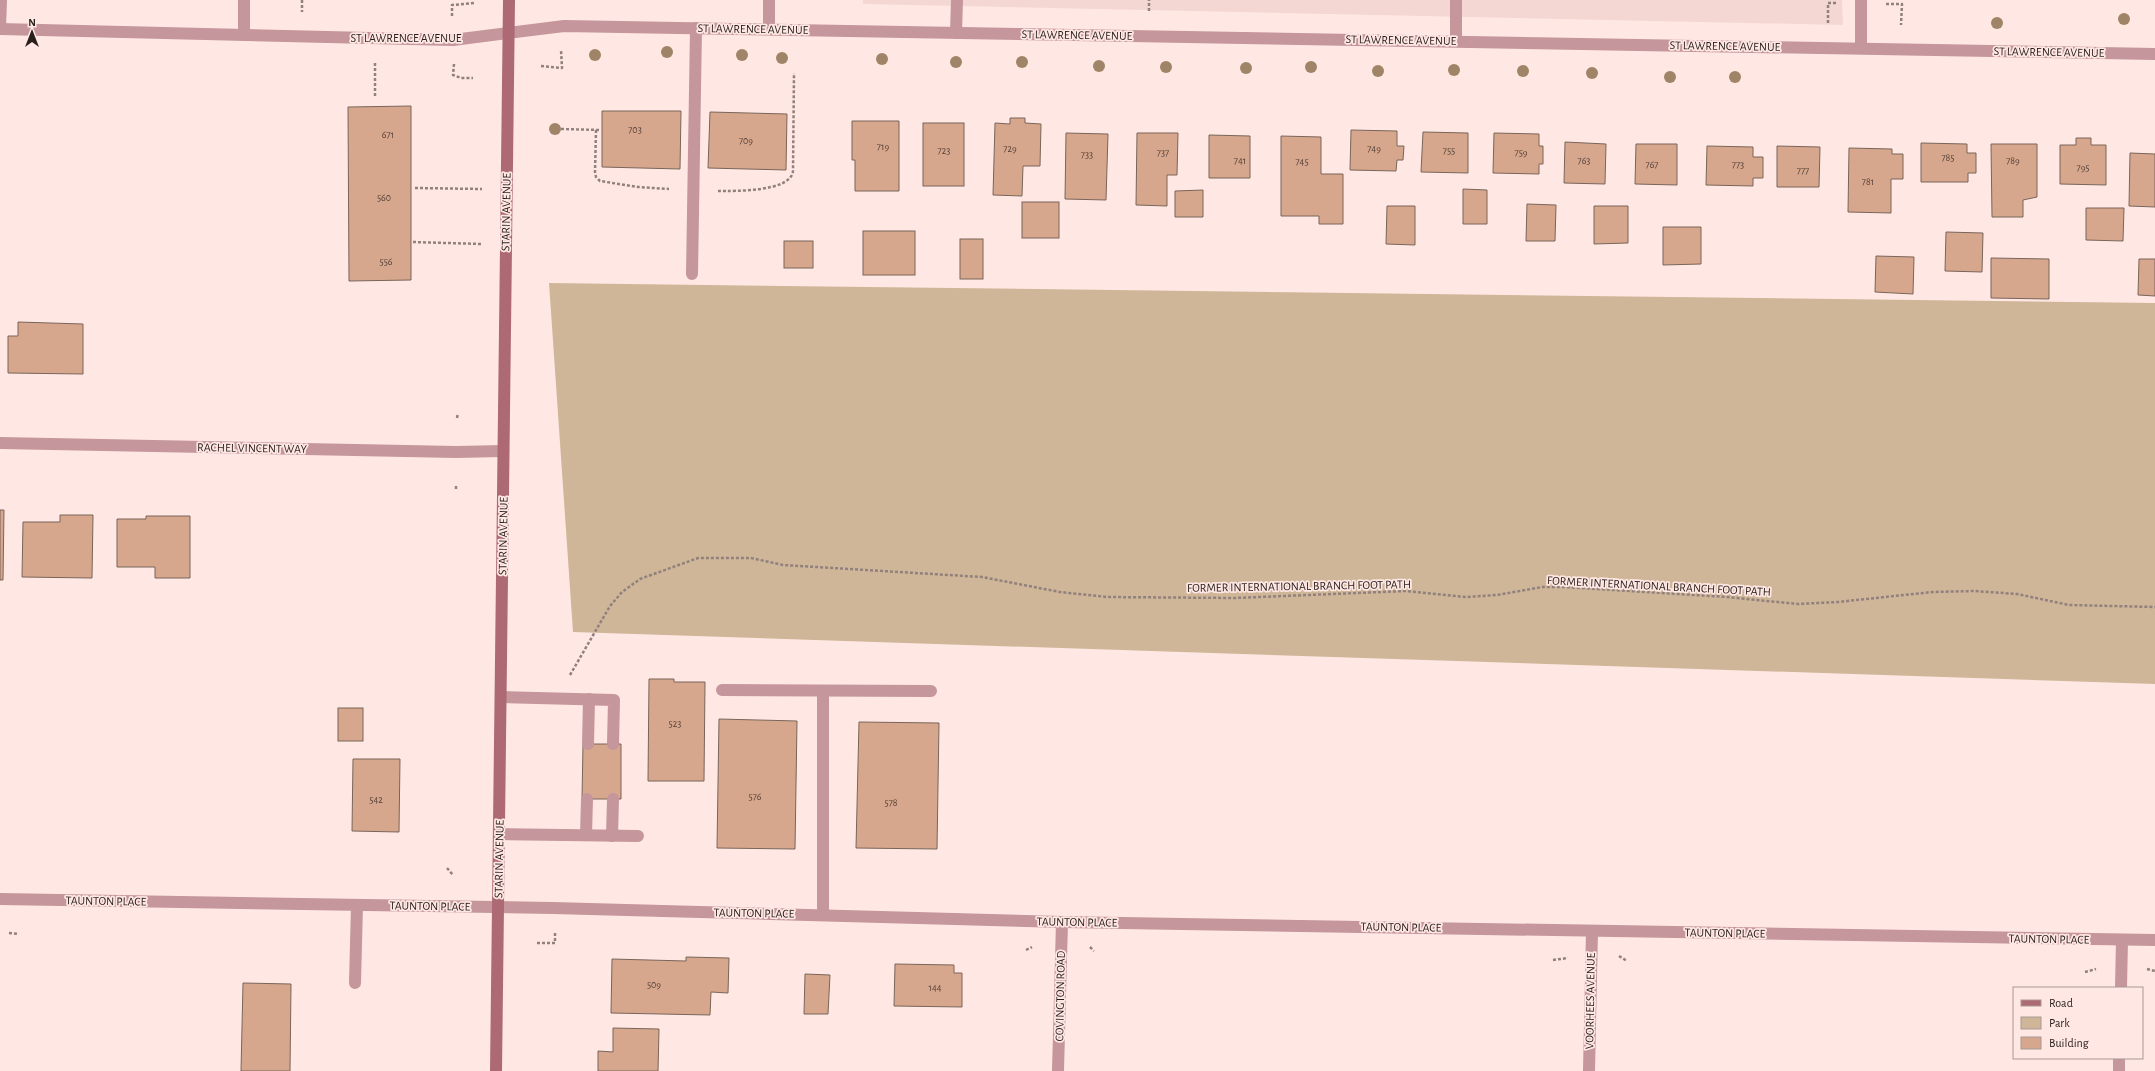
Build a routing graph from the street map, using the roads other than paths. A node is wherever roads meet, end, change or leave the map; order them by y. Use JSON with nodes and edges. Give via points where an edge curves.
{"nodes":[{"id":1,"x":1,"y":0,"type":"edge"},
{"id":2,"x":244,"y":0,"type":"edge"},
{"id":3,"x":509,"y":0,"type":"edge"},
{"id":4,"x":769,"y":0,"type":"edge"},
{"id":5,"x":957,"y":0,"type":"edge"},
{"id":6,"x":1456,"y":0,"type":"edge"},
{"id":7,"x":1861,"y":0,"type":"edge"},
{"id":8,"x":696,"y":28,"type":"junction"},
{"id":9,"x":0,"y":29,"type":"edge"},
{"id":10,"x":769,"y":29,"type":"junction"},
{"id":11,"x":956,"y":33,"type":"junction"},
{"id":12,"x":508,"y":34,"type":"junction"},
{"id":13,"x":244,"y":35,"type":"junction"},
{"id":14,"x":1456,"y":41,"type":"junction"},
{"id":15,"x":1861,"y":48,"type":"junction"},
{"id":16,"x":2155,"y":54,"type":"edge"},
{"id":17,"x":692,"y":274,"type":"dead end"},
{"id":18,"x":0,"y":443,"type":"edge"},
{"id":19,"x":503,"y":450,"type":"junction"},
{"id":20,"x":722,"y":690,"type":"dead end"},
{"id":21,"x":823,"y":691,"type":"junction"},
{"id":22,"x":931,"y":691,"type":"dead end"},
{"id":23,"x":501,"y":697,"type":"junction"},
{"id":24,"x":589,"y":699,"type":"junction"},
{"id":25,"x":588,"y":744,"type":"dead end"},
{"id":26,"x":613,"y":744,"type":"dead end"},
{"id":27,"x":587,"y":799,"type":"dead end"},
{"id":28,"x":613,"y":799,"type":"dead end"},
{"id":29,"x":499,"y":834,"type":"junction"},
{"id":30,"x":586,"y":835,"type":"junction"},
{"id":31,"x":612,"y":836,"type":"junction"},
{"id":32,"x":638,"y":836,"type":"dead end"},
{"id":33,"x":0,"y":899,"type":"edge"},
{"id":34,"x":357,"y":905,"type":"junction"},
{"id":35,"x":498,"y":906,"type":"junction"},
{"id":36,"x":822,"y":915,"type":"junction"},
{"id":37,"x":1062,"y":922,"type":"junction"},
{"id":38,"x":1592,"y":931,"type":"junction"},
{"id":39,"x":2122,"y":940,"type":"junction"},
{"id":40,"x":2155,"y":940,"type":"edge"},
{"id":41,"x":356,"y":982,"type":"dead end"},
{"id":42,"x":2121,"y":987,"type":"edge"},
{"id":43,"x":2119,"y":1059,"type":"edge"},
{"id":44,"x":496,"y":1071,"type":"edge"},
{"id":45,"x":1058,"y":1071,"type":"edge"},
{"id":46,"x":1589,"y":1071,"type":"edge"},
{"id":47,"x":2119,"y":1071,"type":"edge"}],
"edges":[{"from":1,"to":9,"type":"street"},
{"from":2,"to":13,"type":"street"},
{"from":3,"to":12,"type":"street","name":"STARIN AVENUE"},
{"from":4,"to":10,"type":"street"},
{"from":5,"to":11,"type":"street"},
{"from":6,"to":14,"type":"street"},
{"from":7,"to":15,"type":"street"},
{"from":8,"to":10,"type":"street","name":"ST LAWRENCE AVENUE"},
{"from":8,"to":12,"type":"street","name":"ST LAWRENCE AVENUE","via":[[564,26]]},
{"from":8,"to":17,"type":"street"},
{"from":9,"to":13,"type":"street","name":"ST LAWRENCE AVENUE"},
{"from":10,"to":11,"type":"street","name":"ST LAWRENCE AVENUE"},
{"from":11,"to":14,"type":"street","name":"ST LAWRENCE AVENUE"},
{"from":12,"to":13,"type":"street","name":"ST LAWRENCE AVENUE","via":[[453,40]]},
{"from":12,"to":19,"type":"street","name":"STARIN AVENUE"},
{"from":14,"to":15,"type":"street","name":"ST LAWRENCE AVENUE"},
{"from":15,"to":16,"type":"street","name":"ST LAWRENCE AVENUE"},
{"from":18,"to":19,"type":"street","name":"RACHEL VINCENT WAY","via":[[456,452]]},
{"from":19,"to":23,"type":"street","name":"STARIN AVENUE"},
{"from":20,"to":21,"type":"street"},
{"from":21,"to":22,"type":"street"},
{"from":21,"to":36,"type":"street"},
{"from":23,"to":24,"type":"street"},
{"from":23,"to":29,"type":"street","name":"STARIN AVENUE"},
{"from":24,"to":25,"type":"street"},
{"from":24,"to":26,"type":"street","via":[[614,700]]},
{"from":27,"to":30,"type":"street"},
{"from":28,"to":31,"type":"street"},
{"from":29,"to":30,"type":"street"},
{"from":29,"to":35,"type":"street","name":"STARIN AVENUE"},
{"from":30,"to":31,"type":"street"},
{"from":31,"to":32,"type":"street"},
{"from":33,"to":34,"type":"street","name":"TAUNTON PLACE"},
{"from":34,"to":35,"type":"street","name":"TAUNTON PLACE"},
{"from":34,"to":41,"type":"street"},
{"from":35,"to":36,"type":"street","name":"TAUNTON PLACE"},
{"from":35,"to":44,"type":"street","name":"STARIN AVENUE"},
{"from":36,"to":37,"type":"street","name":"TAUNTON PLACE"},
{"from":37,"to":38,"type":"street","name":"TAUNTON PLACE"},
{"from":37,"to":45,"type":"street","name":"COVINGTON ROAD"},
{"from":38,"to":39,"type":"street","name":"TAUNTON PLACE"},
{"from":38,"to":46,"type":"street","name":"VOORHEES AVENUE"},
{"from":39,"to":40,"type":"street","name":"TAUNTON PLACE"},
{"from":39,"to":42,"type":"street"},
{"from":43,"to":47,"type":"street"}]}
